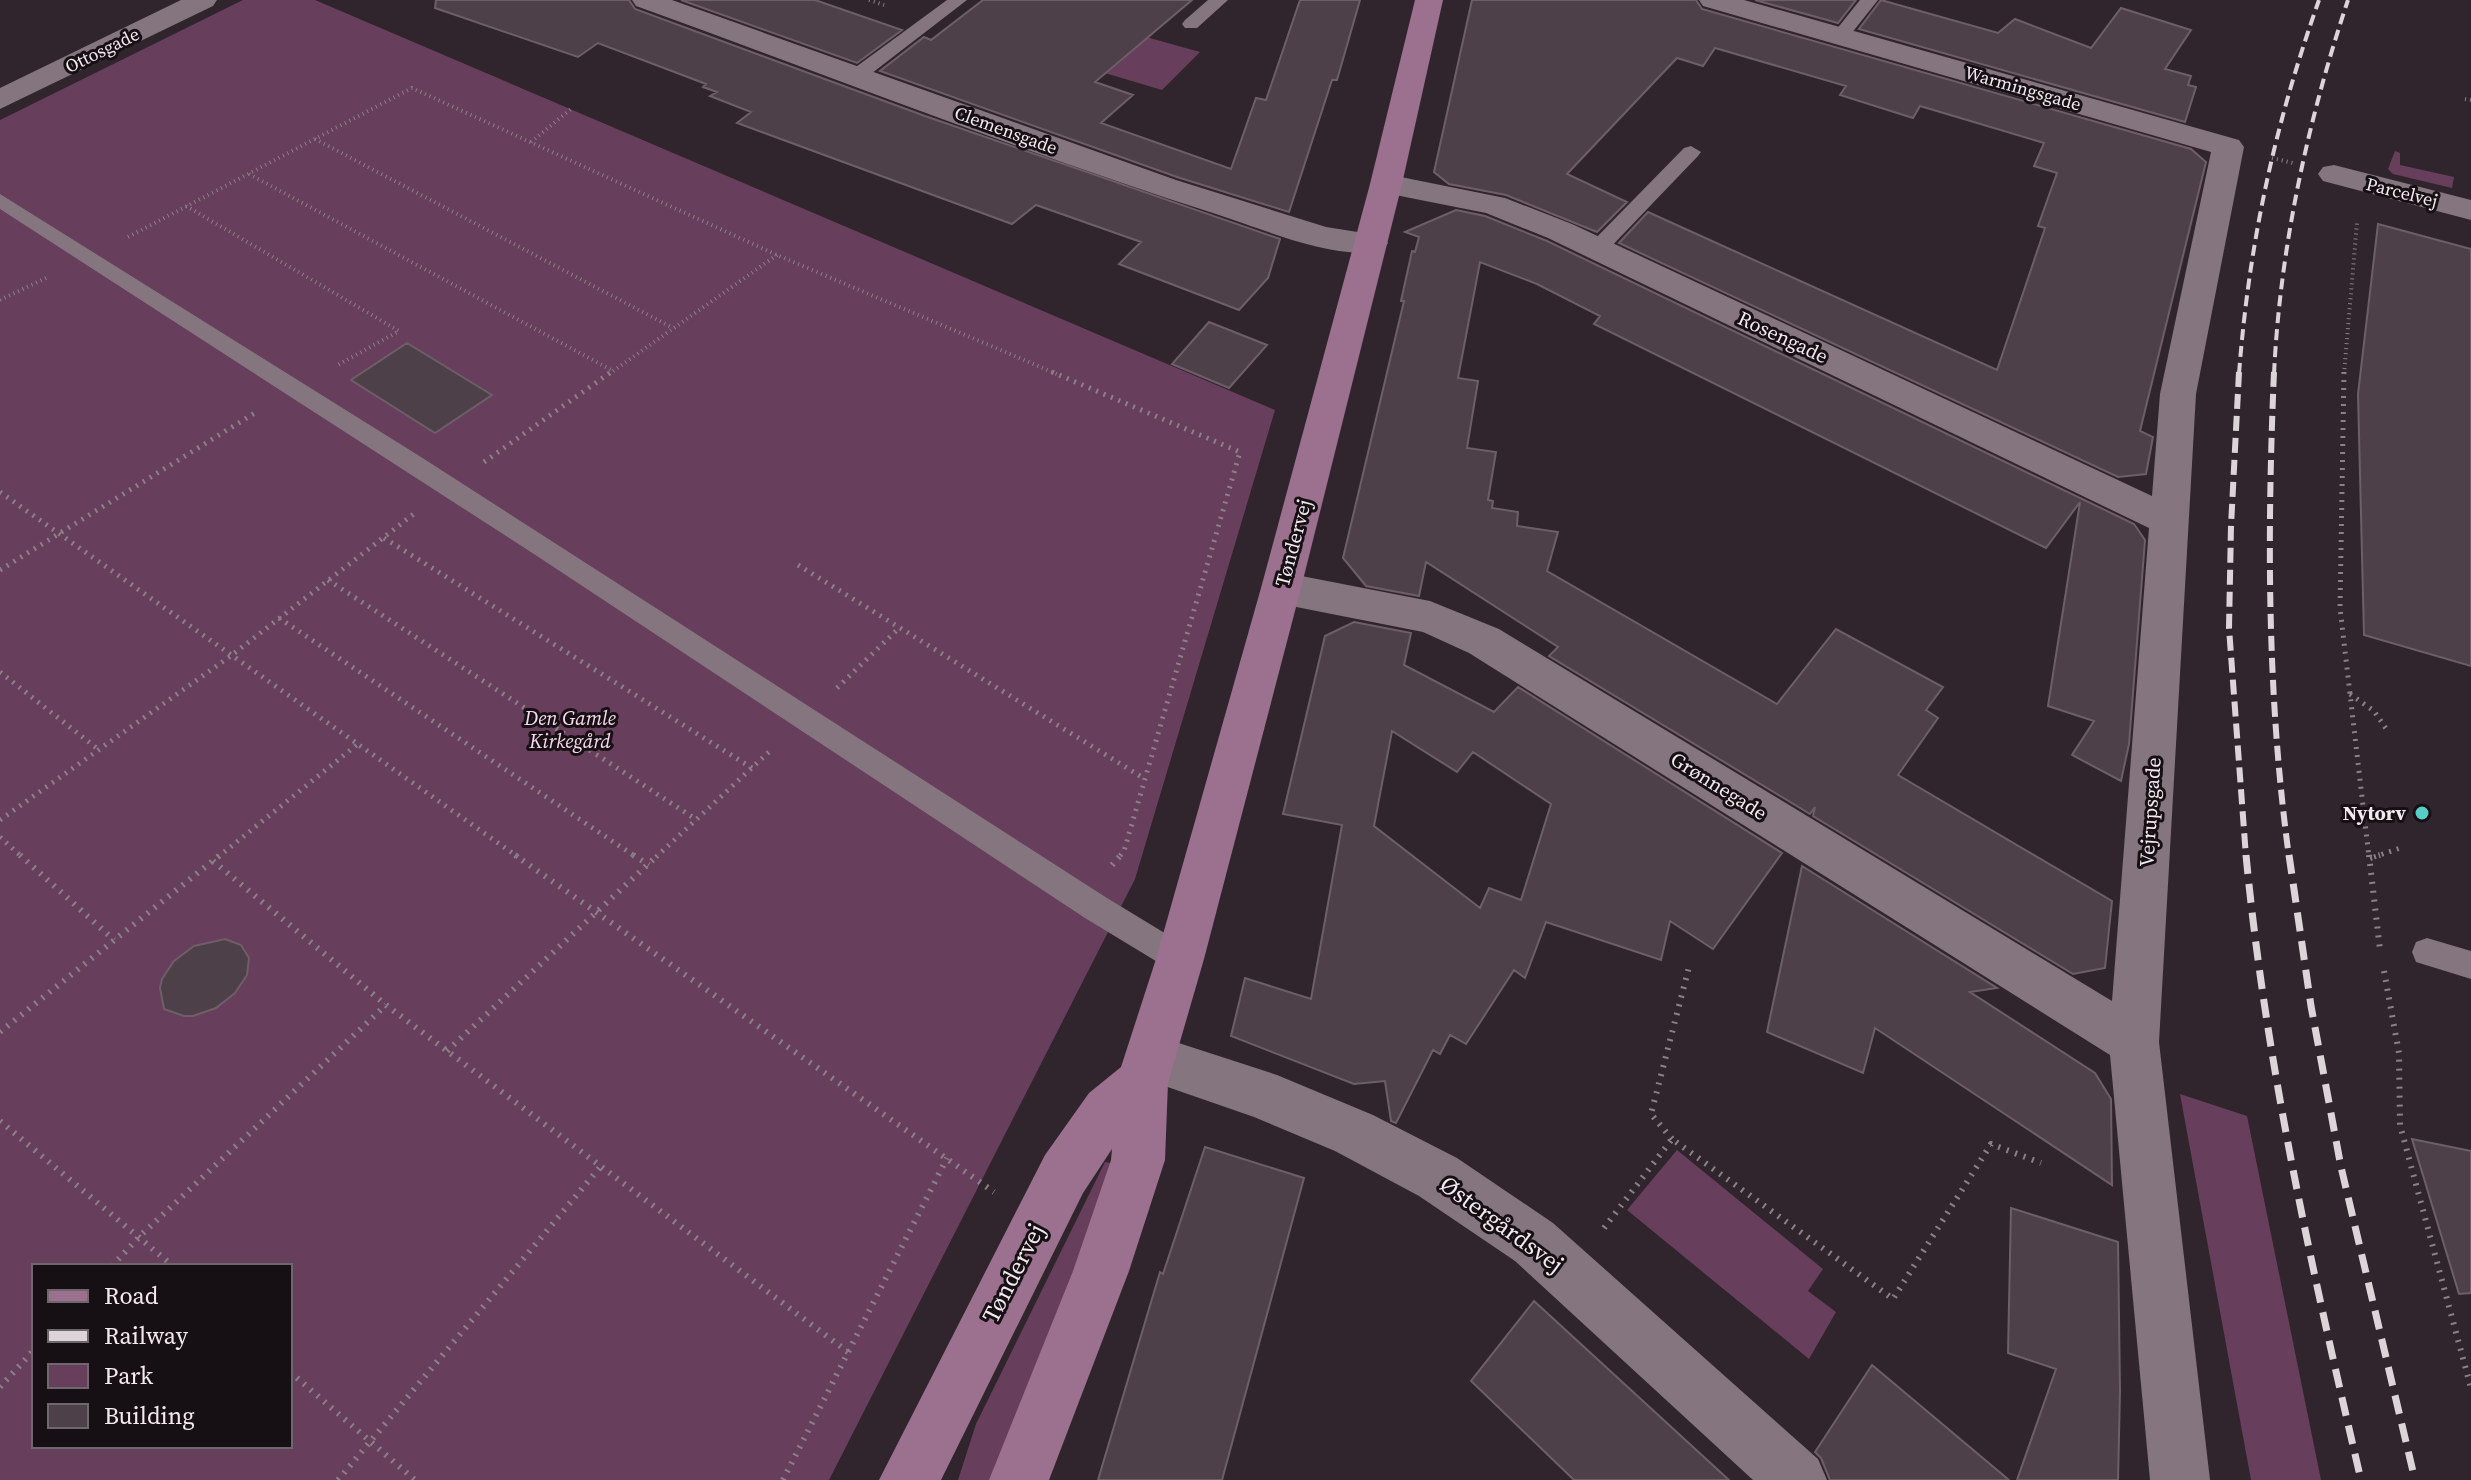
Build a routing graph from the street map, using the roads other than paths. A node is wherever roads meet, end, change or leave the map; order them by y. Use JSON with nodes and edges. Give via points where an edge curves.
{"nodes":[{"id":1,"x":203,"y":0,"type":"edge"},
{"id":2,"x":646,"y":0,"type":"edge"},
{"id":3,"x":958,"y":0,"type":"edge"},
{"id":4,"x":1219,"y":0,"type":"edge"},
{"id":5,"x":1429,"y":0,"type":"edge"},
{"id":6,"x":1713,"y":0,"type":"edge"},
{"id":7,"x":1869,"y":0,"type":"edge"},
{"id":8,"x":1191,"y":24,"type":"dead end"},
{"id":9,"x":1841,"y":35,"type":"junction"},
{"id":10,"x":856,"y":76,"type":"junction"},
{"id":11,"x":0,"y":100,"type":"edge"},
{"id":12,"x":2228,"y":147,"type":"joint"},
{"id":13,"x":1691,"y":152,"type":"dead end"},
{"id":14,"x":2334,"y":174,"type":"road end"},
{"id":15,"x":1386,"y":184,"type":"junction"},
{"id":16,"x":0,"y":200,"type":"edge"},
{"id":17,"x":2471,"y":210,"type":"edge"},
{"id":18,"x":1371,"y":243,"type":"junction"},
{"id":19,"x":1597,"y":249,"type":"junction"},
{"id":20,"x":2170,"y":521,"type":"junction"},
{"id":21,"x":1281,"y":588,"type":"junction"},
{"id":22,"x":2427,"y":952,"type":"dead end"},
{"id":23,"x":1180,"y":959,"type":"junction"},
{"id":24,"x":2471,"y":965,"type":"edge"},
{"id":25,"x":2134,"y":1042,"type":"junction"},
{"id":26,"x":1146,"y":1071,"type":"junction"},
{"id":27,"x":909,"y":1480,"type":"edge"},
{"id":28,"x":1019,"y":1480,"type":"edge"},
{"id":29,"x":1797,"y":1480,"type":"edge"},
{"id":30,"x":2180,"y":1480,"type":"edge"}],
"edges":[{"from":1,"to":11,"type":"street","name":"Ottosgade"},
{"from":2,"to":10,"type":"street","name":"Clemensgade"},
{"from":3,"to":10,"type":"lane"},
{"from":4,"to":8,"type":"lane"},
{"from":5,"to":15,"type":"main road","name":"Tøndervej"},
{"from":6,"to":9,"type":"street","name":"Warmingsgade"},
{"from":7,"to":9,"type":"lane"},
{"from":9,"to":12,"type":"street","name":"Warmingsgade"},
{"from":10,"to":18,"type":"street","name":"Clemensgade","via":[[1165,187],[1323,237]]},
{"from":12,"to":20,"type":"street","name":"Vejrupsgade","via":[[2178,394]]},
{"from":13,"to":19,"type":"lane"},
{"from":14,"to":17,"type":"street","name":"Parcelvej"},
{"from":15,"to":18,"type":"main road","name":"Tøndervej"},
{"from":15,"to":19,"type":"street","name":"Rosengade","via":[[1494,205]]},
{"from":16,"to":23,"type":"lane"},
{"from":18,"to":21,"type":"main road","name":"Tøndervej"},
{"from":19,"to":20,"type":"street","name":"Rosengade"},
{"from":20,"to":25,"type":"street","name":"Vejrupsgade"},
{"from":21,"to":23,"type":"main road","name":"Tøndervej"},
{"from":21,"to":25,"type":"street","name":"Grønnegade","via":[[1430,617],[1484,641]]},
{"from":22,"to":24,"type":"lane"},
{"from":23,"to":26,"type":"main road","name":"Tøndervej"},
{"from":25,"to":30,"type":"street","name":"Vejrupsgade"},
{"from":26,"to":27,"type":"main road","name":"Tøndervej","via":[[1107,1111],[1064,1174]]},
{"from":26,"to":28,"type":"main road","name":"Tøndervej","via":[[1138,1160],[1101,1271]]},
{"from":26,"to":29,"type":"street","name":"Østergårdsvej","via":[[1259,1093],[1354,1133],[1438,1177],[1534,1242]]}]}
